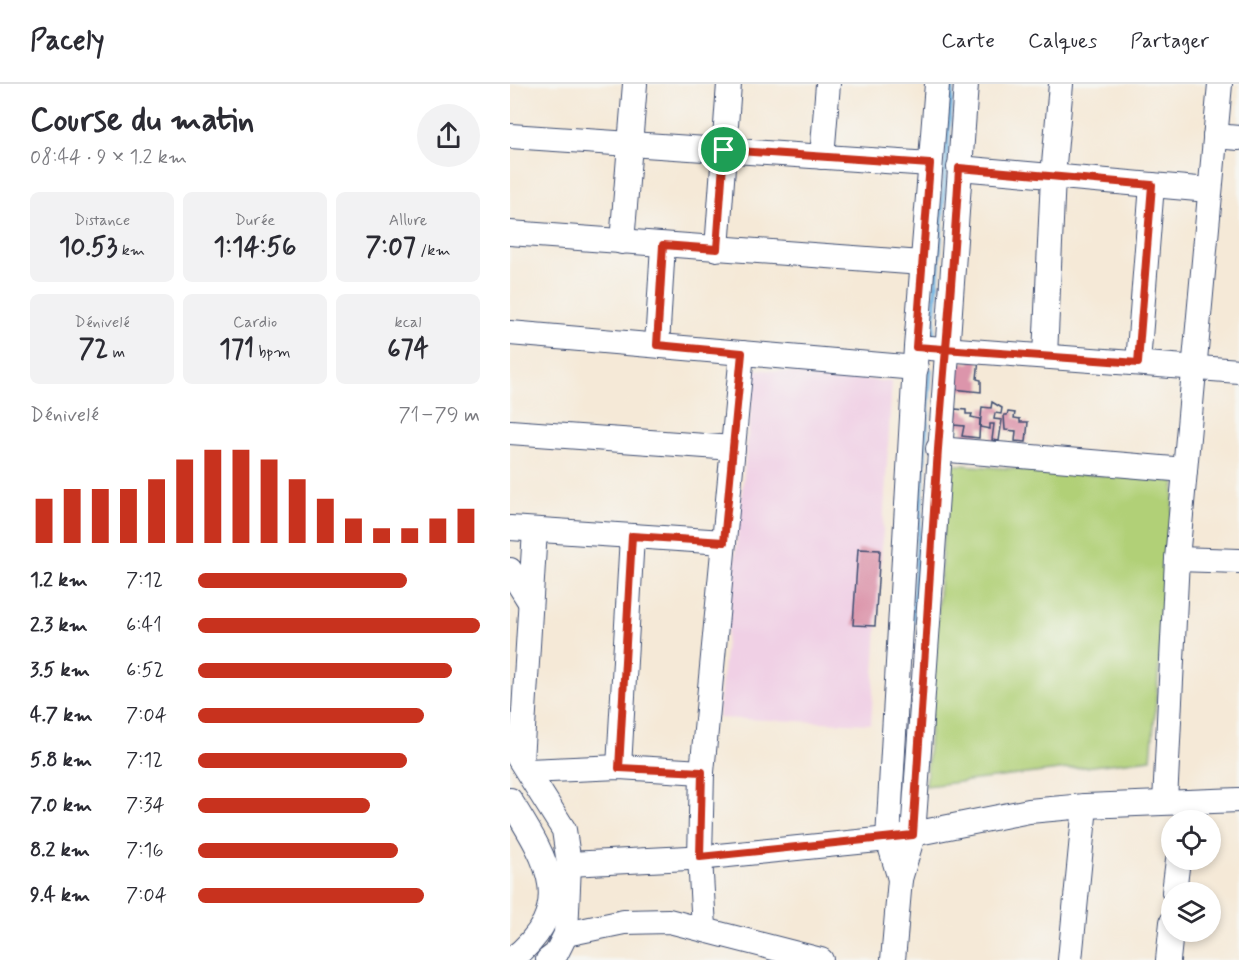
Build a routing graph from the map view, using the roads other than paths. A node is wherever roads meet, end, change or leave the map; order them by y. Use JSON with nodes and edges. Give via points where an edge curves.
{"nodes":[{"id":1,"x":634,"y":84,"type":"edge"},
{"id":2,"x":729,"y":84,"type":"edge"},
{"id":3,"x":828,"y":84,"type":"edge"},
{"id":4,"x":936,"y":84,"type":"edge"},
{"id":5,"x":966,"y":84,"type":"edge"},
{"id":6,"x":1061,"y":84,"type":"edge"},
{"id":7,"x":1220,"y":84,"type":"edge"},
{"id":8,"x":510,"y":136,"type":"edge"},
{"id":9,"x":1215,"y":136,"type":"junction"},
{"id":10,"x":1239,"y":138,"type":"edge"},
{"id":11,"x":629,"y":144,"type":"junction"},
{"id":12,"x":724,"y":150,"type":"junction"},
{"id":13,"x":822,"y":157,"type":"junction"},
{"id":14,"x":930,"y":164,"type":"junction"},
{"id":15,"x":959,"y":168,"type":"junction"},
{"id":16,"x":1053,"y":176,"type":"junction"},
{"id":17,"x":1152,"y":185,"type":"junction"},
{"id":18,"x":1209,"y":190,"type":"junction"},
{"id":19,"x":510,"y":233,"type":"edge"},
{"id":20,"x":622,"y":242,"type":"junction"},
{"id":21,"x":663,"y":245,"type":"junction"},
{"id":22,"x":717,"y":249,"type":"junction"},
{"id":23,"x":922,"y":263,"type":"junction"},
{"id":24,"x":510,"y":333,"type":"edge"},
{"id":25,"x":657,"y":345,"type":"junction"},
{"id":26,"x":947,"y":349,"type":"junction"},
{"id":27,"x":742,"y":353,"type":"junction"},
{"id":28,"x":1045,"y":356,"type":"junction"},
{"id":29,"x":916,"y":357,"type":"junction"},
{"id":30,"x":1138,"y":363,"type":"junction"},
{"id":31,"x":1194,"y":367,"type":"junction"},
{"id":32,"x":1239,"y":370,"type":"edge"},
{"id":33,"x":510,"y":432,"type":"edge"},
{"id":34,"x":733,"y":448,"type":"junction"},
{"id":35,"x":938,"y":449,"type":"junction"},
{"id":36,"x":1185,"y":470,"type":"junction"},
{"id":37,"x":510,"y":528,"type":"edge"},
{"id":38,"x":535,"y":530,"type":"junction"},
{"id":39,"x":632,"y":536,"type":"junction"},
{"id":40,"x":724,"y":542,"type":"junction"},
{"id":41,"x":1177,"y":559,"type":"junction"},
{"id":42,"x":1239,"y":561,"type":"edge"},
{"id":43,"x":510,"y":570,"type":"edge"},
{"id":44,"x":530,"y":602,"type":"junction"},
{"id":45,"x":524,"y":765,"type":"edge"},
{"id":46,"x":619,"y":768,"type":"junction"},
{"id":47,"x":702,"y":772,"type":"junction"},
{"id":48,"x":510,"y":800,"type":"edge"},
{"id":49,"x":1239,"y":800,"type":"edge"},
{"id":50,"x":1085,"y":806,"type":"junction"},
{"id":51,"x":1177,"y":808,"type":"edge"},
{"id":52,"x":518,"y":829,"type":"edge"},
{"id":53,"x":913,"y":835,"type":"junction"},
{"id":54,"x":888,"y":839,"type":"junction"},
{"id":55,"x":700,"y":857,"type":"junction"},
{"id":56,"x":570,"y":864,"type":"junction"},
{"id":57,"x":900,"y":879,"type":"junction"},
{"id":58,"x":704,"y":928,"type":"junction"},
{"id":59,"x":566,"y":934,"type":"junction"},
{"id":60,"x":1170,"y":942,"type":"edge"},
{"id":61,"x":511,"y":960,"type":"edge"},
{"id":62,"x":548,"y":960,"type":"edge"},
{"id":63,"x":821,"y":960,"type":"edge"},
{"id":64,"x":893,"y":960,"type":"edge"},
{"id":65,"x":1070,"y":960,"type":"edge"},
{"id":66,"x":1168,"y":960,"type":"edge"}],
"edges":[{"from":1,"to":11,"type":"street"},
{"from":2,"to":12,"type":"street"},
{"from":3,"to":13,"type":"street"},
{"from":4,"to":14,"type":"street"},
{"from":5,"to":15,"type":"street"},
{"from":6,"to":16,"type":"street"},
{"from":7,"to":9,"type":"street"},
{"from":8,"to":11,"type":"street"},
{"from":9,"to":10,"type":"street"},
{"from":9,"to":18,"type":"street"},
{"from":11,"to":12,"type":"street"},
{"from":11,"to":20,"type":"street"},
{"from":12,"to":13,"type":"street"},
{"from":12,"to":22,"type":"street"},
{"from":13,"to":14,"type":"street"},
{"from":14,"to":23,"type":"street"},
{"from":15,"to":16,"type":"street"},
{"from":15,"to":26,"type":"street"},
{"from":16,"to":17,"type":"street"},
{"from":16,"to":28,"type":"street"},
{"from":17,"to":18,"type":"street"},
{"from":17,"to":30,"type":"street"},
{"from":18,"to":31,"type":"street"},
{"from":19,"to":20,"type":"street"},
{"from":20,"to":21,"type":"street"},
{"from":21,"to":22,"type":"street"},
{"from":21,"to":25,"type":"street"},
{"from":22,"to":23,"type":"street"},
{"from":23,"to":29,"type":"street"},
{"from":24,"to":25,"type":"street"},
{"from":25,"to":27,"type":"street"},
{"from":26,"to":28,"type":"street"},
{"from":26,"to":29,"type":"street"},
{"from":26,"to":35,"type":"street"},
{"from":27,"to":29,"type":"street"},
{"from":27,"to":34,"type":"street"},
{"from":28,"to":30,"type":"street"},
{"from":29,"to":54,"type":"street"},
{"from":30,"to":31,"type":"street"},
{"from":31,"to":32,"type":"street"},
{"from":31,"to":36,"type":"street"},
{"from":33,"to":34,"type":"street"},
{"from":34,"to":40,"type":"street"},
{"from":35,"to":36,"type":"street"},
{"from":35,"to":53,"type":"street"},
{"from":36,"to":41,"type":"street"},
{"from":37,"to":38,"type":"street"},
{"from":38,"to":39,"type":"street"},
{"from":38,"to":44,"type":"street"},
{"from":39,"to":40,"type":"street"},
{"from":39,"to":46,"type":"street"},
{"from":40,"to":47,"type":"street"},
{"from":41,"to":42,"type":"street"},
{"from":41,"to":51,"type":"street"},
{"from":43,"to":44,"type":"street"},
{"from":44,"to":45,"type":"street"},
{"from":45,"to":46,"type":"street"},
{"from":45,"to":52,"type":"street"},
{"from":45,"to":56,"type":"street","via":[[564,830]]},
{"from":46,"to":47,"type":"street"},
{"from":47,"to":55,"type":"street"},
{"from":48,"to":52,"type":"street"},
{"from":49,"to":51,"type":"street"},
{"from":50,"to":51,"type":"street"},
{"from":50,"to":53,"type":"street","via":[[1007,815]]},
{"from":50,"to":65,"type":"street"},
{"from":52,"to":61,"type":"street","via":[[541,853],[550,880],[550,912],[542,931]]},
{"from":53,"to":54,"type":"street"},
{"from":53,"to":57,"type":"street"},
{"from":54,"to":55,"type":"street"},
{"from":54,"to":57,"type":"street"},
{"from":55,"to":56,"type":"street"},
{"from":55,"to":58,"type":"street"},
{"from":56,"to":59,"type":"street"},
{"from":57,"to":64,"type":"street"},
{"from":58,"to":59,"type":"street","via":[[649,920]]},
{"from":58,"to":63,"type":"street"},
{"from":59,"to":62,"type":"street","via":[[556,954]]},
{"from":60,"to":66,"type":"street"}]}
